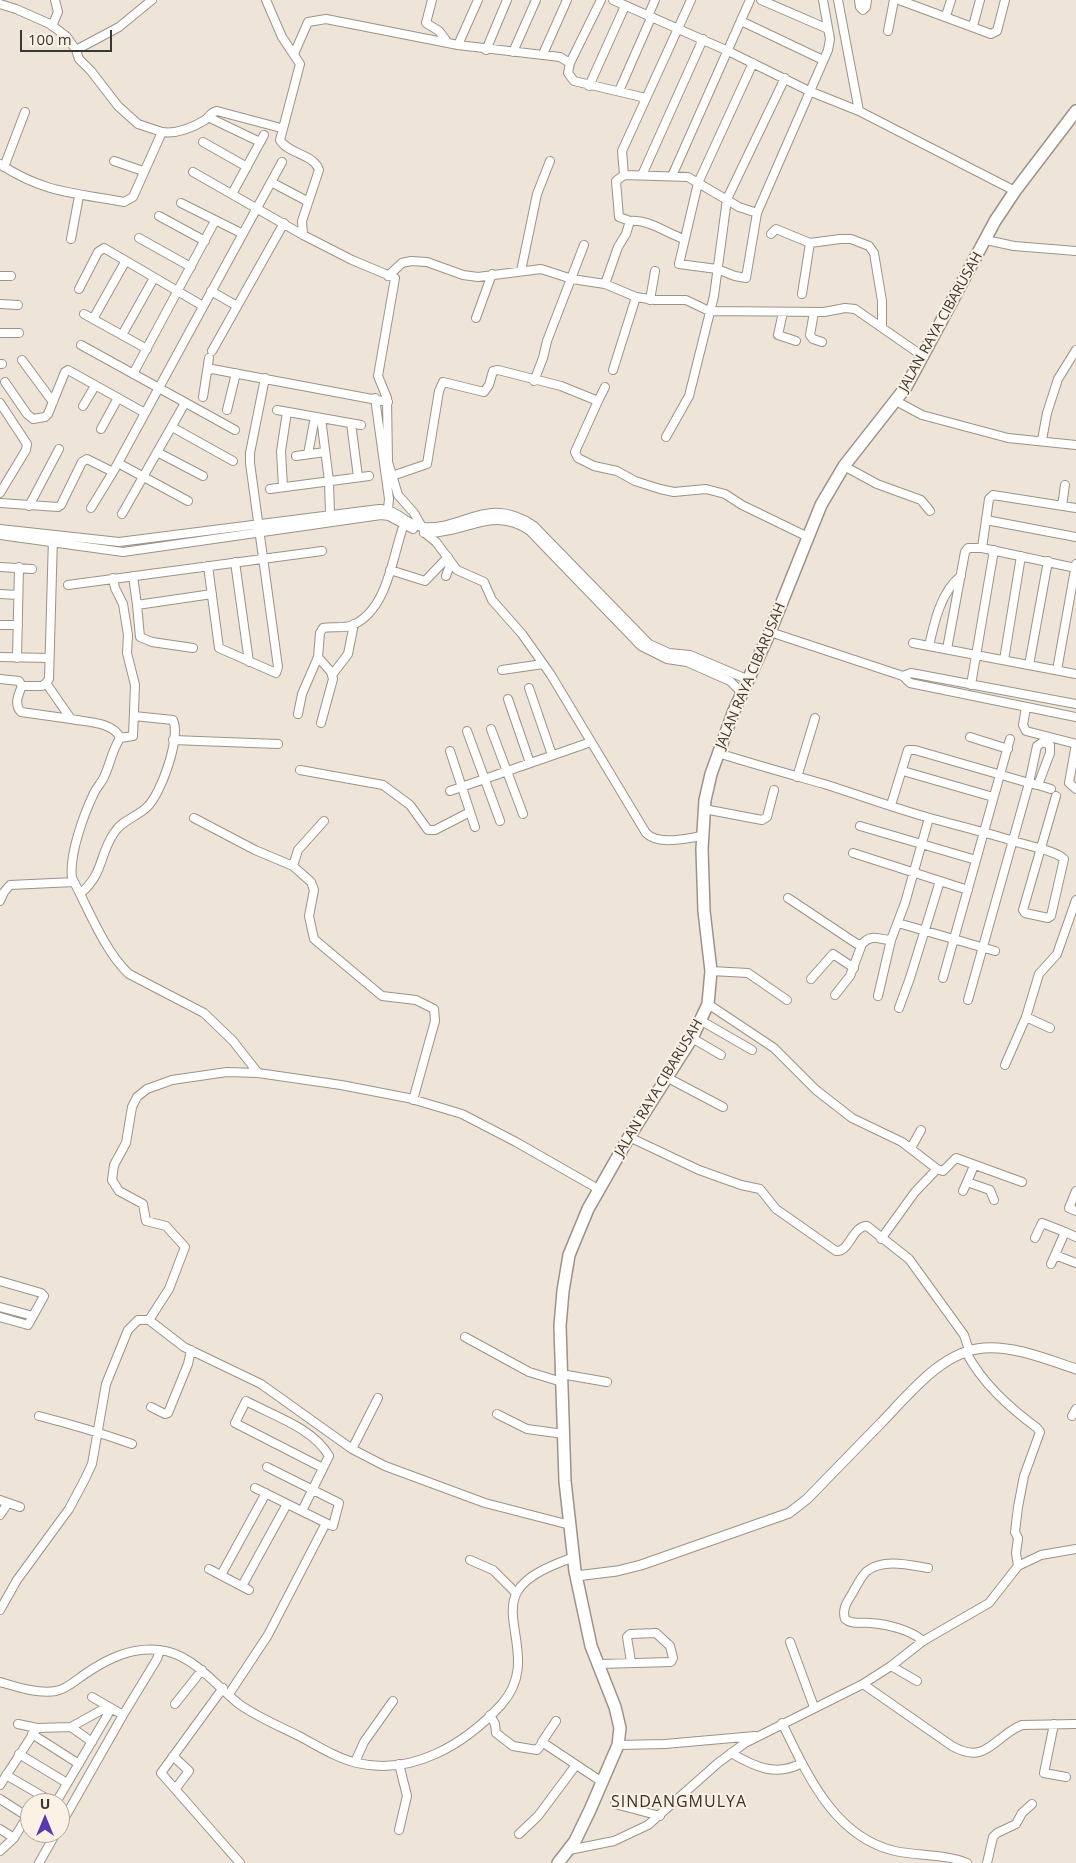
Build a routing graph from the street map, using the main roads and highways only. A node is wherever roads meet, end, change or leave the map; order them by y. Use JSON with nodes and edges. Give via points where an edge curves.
{"nodes":[{"id":1,"x":1076,"y":111,"type":"edge"},
{"id":2,"x":558,"y":1863,"type":"edge"}],
"edges":[{"from":1,"to":2,"type":"main road","name":"JALAN RAYA CIBARUSAH","via":[[1015,191],[924,357],[896,401],[844,466],[821,505],[742,693],[708,786],[704,809],[702,888],[711,971],[708,1004],[692,1038],[588,1209],[569,1255],[561,1306],[565,1481],[575,1567],[587,1629],[619,1720],[618,1745],[576,1842]]}]}
